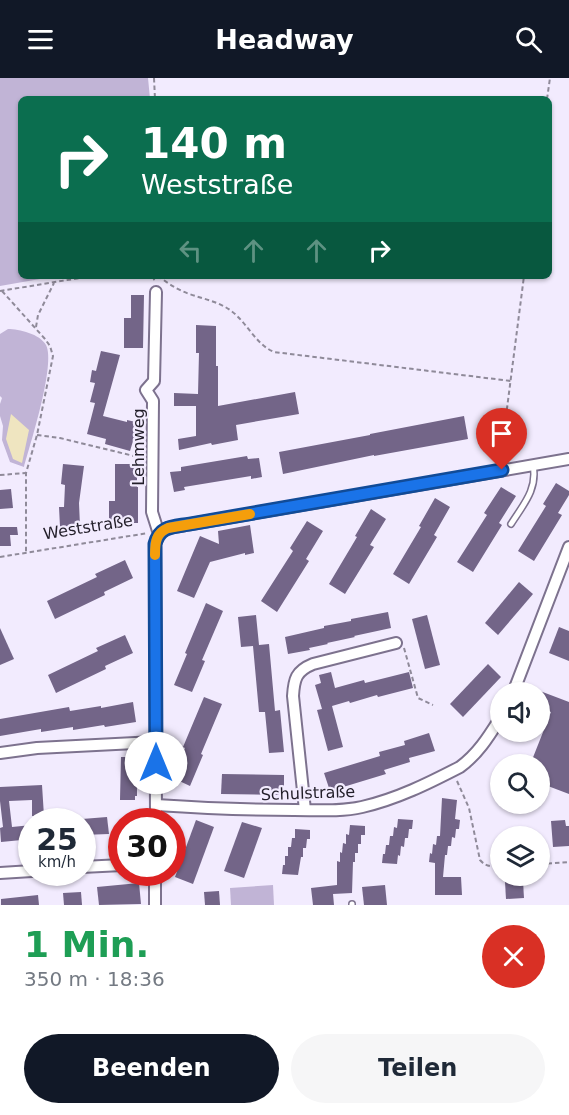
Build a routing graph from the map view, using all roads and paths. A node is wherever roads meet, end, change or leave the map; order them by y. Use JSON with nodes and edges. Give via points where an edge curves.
{"nodes":[{"id":1,"x":154,"y":78,"type":"edge"},
{"id":2,"x":550,"y":78,"type":"edge"},
{"id":3,"x":155,"y":96,"type":"edge"},
{"id":4,"x":547,"y":96,"type":"edge"},
{"id":5,"x":74,"y":279,"type":"edge"},
{"id":6,"x":162,"y":279,"type":"edge"},
{"id":7,"x":524,"y":279,"type":"edge"},
{"id":8,"x":55,"y":282,"type":"junction"},
{"id":9,"x":1,"y":291,"type":"edge"},
{"id":10,"x":156,"y":292,"type":"dead end"},
{"id":11,"x":36,"y":327,"type":"junction"},
{"id":12,"x":511,"y":381,"type":"junction"},
{"id":13,"x":37,"y":435,"type":"junction"},
{"id":14,"x":569,"y":459,"type":"edge"},
{"id":15,"x":154,"y":461,"type":"junction"},
{"id":16,"x":533,"y":465,"type":"junction"},
{"id":17,"x":502,"y":470,"type":"junction"},
{"id":18,"x":26,"y":473,"type":"junction"},
{"id":19,"x":0,"y":475,"type":"edge"},
{"id":20,"x":511,"y":524,"type":"dead end"},
{"id":21,"x":159,"y":534,"type":"junction"},
{"id":22,"x":569,"y":547,"type":"edge"},
{"id":23,"x":27,"y":552,"type":"junction"},
{"id":24,"x":0,"y":557,"type":"edge"},
{"id":25,"x":396,"y":643,"type":"joint"},
{"id":26,"x":517,"y":682,"type":"edge"},
{"id":27,"x":433,"y":705,"type":"dead end"},
{"id":28,"x":490,"y":735,"type":"edge"},
{"id":29,"x":155,"y":742,"type":"junction"},
{"id":30,"x":0,"y":753,"type":"edge"},
{"id":31,"x":452,"y":771,"type":"junction"},
{"id":32,"x":156,"y":805,"type":"joint"},
{"id":33,"x":305,"y":810,"type":"junction"},
{"id":34,"x":569,"y":862,"type":"edge"},
{"id":35,"x":550,"y":863,"type":"edge"},
{"id":36,"x":490,"y":866,"type":"edge"},
{"id":37,"x":18,"y":871,"type":"edge"},
{"id":38,"x":0,"y":873,"type":"edge"},
{"id":39,"x":155,"y":886,"type":"edge"},
{"id":40,"x":155,"y":905,"type":"edge"}],
"edges":[{"from":1,"to":3,"type":"path"},
{"from":2,"to":4,"type":"path"},
{"from":5,"to":8,"type":"path"},
{"from":6,"to":12,"type":"path","via":[[180,291],[230,310],[263,346],[274,352]]},
{"from":7,"to":12,"type":"path"},
{"from":8,"to":9,"type":"path"},
{"from":8,"to":11,"type":"path"},
{"from":9,"to":11,"type":"path"},
{"from":10,"to":15,"type":"street","name":"Lehmweg","via":[[154,381],[146,390],[153,401]]},
{"from":11,"to":13,"type":"path","via":[[50,346],[52,356]]},
{"from":12,"to":17,"type":"path"},
{"from":13,"to":15,"type":"path"},
{"from":13,"to":18,"type":"path"},
{"from":14,"to":16,"type":"street"},
{"from":15,"to":21,"type":"street","name":"Lehmweg","via":[[152,512]]},
{"from":16,"to":17,"type":"street"},
{"from":16,"to":20,"type":"lane","via":[[534,484]]},
{"from":17,"to":21,"type":"street","via":[[168,528]]},
{"from":18,"to":19,"type":"path"},
{"from":18,"to":23,"type":"path"},
{"from":21,"to":23,"type":"path","name":"Weststraße"},
{"from":21,"to":29,"type":"street","name":"Lehmweg","via":[[155,544]]},
{"from":22,"to":26,"type":"street"},
{"from":23,"to":24,"type":"path","name":"Weststraße"},
{"from":25,"to":27,"type":"path","via":[[404,647],[417,698]]},
{"from":25,"to":33,"type":"street","via":[[313,664],[299,672],[293,696]]},
{"from":28,"to":31,"type":"street","name":"Schulstraße","via":[[468,761]]},
{"from":29,"to":30,"type":"street"},
{"from":29,"to":32,"type":"street","name":"Lehmweg"},
{"from":31,"to":33,"type":"street","name":"Schulstraße","via":[[376,804]]},
{"from":31,"to":36,"type":"path","via":[[469,808],[480,860]]},
{"from":32,"to":33,"type":"street","name":"Schulstraße"},
{"from":34,"to":35,"type":"path"},
{"from":37,"to":38,"type":"street"},
{"from":39,"to":40,"type":"street"}]}
